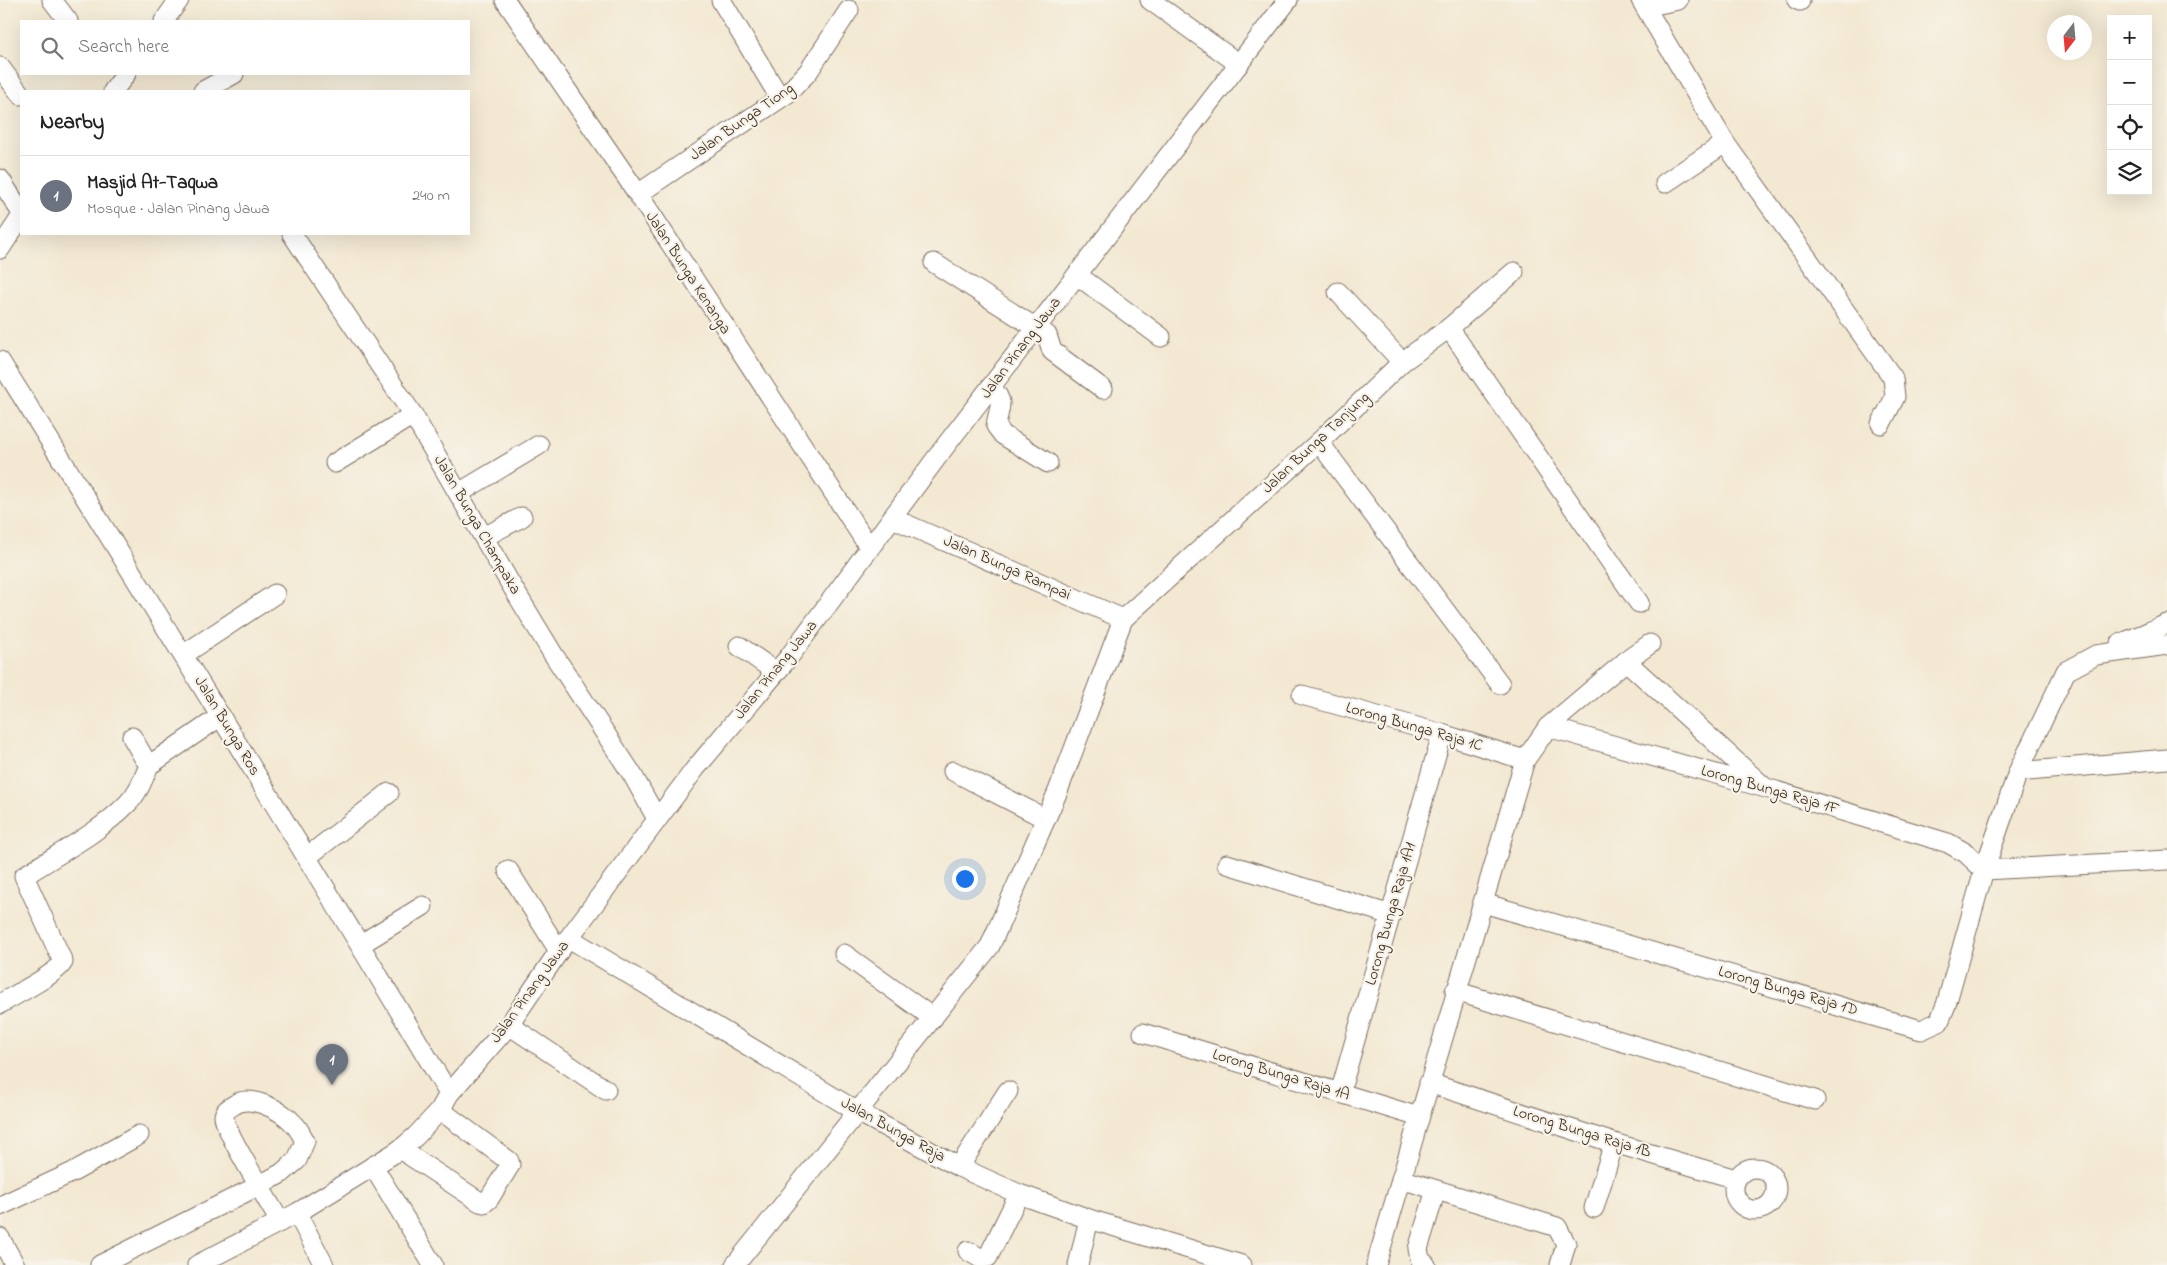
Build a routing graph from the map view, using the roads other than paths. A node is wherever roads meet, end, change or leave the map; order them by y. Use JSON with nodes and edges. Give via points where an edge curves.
{"nodes":[{"id":1,"x":52,"y":0,"type":"edge"},
{"id":2,"x":179,"y":0,"type":"edge"},
{"id":3,"x":505,"y":0,"type":"edge"},
{"id":4,"x":720,"y":0,"type":"edge"},
{"id":5,"x":1150,"y":0,"type":"edge"},
{"id":6,"x":1288,"y":0,"type":"edge"},
{"id":7,"x":1678,"y":0,"type":"edge"},
{"id":8,"x":1643,"y":4,"type":"edge"},
{"id":9,"x":849,"y":10,"type":"dead end"},
{"id":10,"x":67,"y":20,"type":"edge"},
{"id":11,"x":165,"y":20,"type":"edge"},
{"id":12,"x":1239,"y":64,"type":"junction"},
{"id":13,"x":0,"y":67,"type":"edge"},
{"id":14,"x":232,"y":75,"type":"edge"},
{"id":15,"x":205,"y":90,"type":"edge"},
{"id":16,"x":20,"y":93,"type":"edge"},
{"id":17,"x":780,"y":98,"type":"junction"},
{"id":18,"x":1725,"y":143,"type":"junction"},
{"id":19,"x":0,"y":179,"type":"edge"},
{"id":20,"x":1665,"y":183,"type":"dead end"},
{"id":21,"x":638,"y":194,"type":"junction"},
{"id":22,"x":20,"y":210,"type":"edge"},
{"id":23,"x":20,"y":219,"type":"edge"},
{"id":24,"x":293,"y":235,"type":"edge"},
{"id":25,"x":0,"y":249,"type":"edge"},
{"id":26,"x":934,"y":263,"type":"dead end"},
{"id":27,"x":1514,"y":272,"type":"dead end"},
{"id":28,"x":1077,"y":275,"type":"junction"},
{"id":29,"x":1338,"y":292,"type":"dead end"},
{"id":30,"x":1036,"y":328,"type":"junction"},
{"id":31,"x":1449,"y":328,"type":"junction"},
{"id":32,"x":1161,"y":337,"type":"dead end"},
{"id":33,"x":0,"y":361,"type":"edge"},
{"id":34,"x":1402,"y":362,"type":"junction"},
{"id":35,"x":992,"y":388,"type":"junction"},
{"id":36,"x":1103,"y":389,"type":"dead end"},
{"id":37,"x":413,"y":415,"type":"junction"},
{"id":38,"x":1881,"y":424,"type":"dead end"},
{"id":39,"x":1319,"y":442,"type":"junction"},
{"id":40,"x":538,"y":445,"type":"dead end"},
{"id":41,"x":1048,"y":463,"type":"dead end"},
{"id":42,"x":334,"y":464,"type":"dead end"},
{"id":43,"x":459,"y":493,"type":"junction"},
{"id":44,"x":522,"y":517,"type":"dead end"},
{"id":45,"x":892,"y":518,"type":"junction"},
{"id":46,"x":484,"y":537,"type":"junction"},
{"id":47,"x":869,"y":548,"type":"junction"},
{"id":48,"x":275,"y":594,"type":"dead end"},
{"id":49,"x":1639,"y":603,"type":"dead end"},
{"id":50,"x":1123,"y":619,"type":"junction"},
{"id":51,"x":2167,"y":624,"type":"edge"},
{"id":52,"x":1650,"y":644,"type":"dead end"},
{"id":53,"x":2167,"y":645,"type":"edge"},
{"id":54,"x":739,"y":646,"type":"dead end"},
{"id":55,"x":183,"y":655,"type":"junction"},
{"id":56,"x":2096,"y":655,"type":"junction"},
{"id":57,"x":1626,"y":661,"type":"junction"},
{"id":58,"x":776,"y":672,"type":"junction"},
{"id":59,"x":1500,"y":684,"type":"dead end"},
{"id":60,"x":1302,"y":696,"type":"dead end"},
{"id":61,"x":221,"y":716,"type":"junction"},
{"id":62,"x":1548,"y":727,"type":"junction"},
{"id":63,"x":1442,"y":734,"type":"junction"},
{"id":64,"x":132,"y":737,"type":"dead end"},
{"id":65,"x":2167,"y":759,"type":"edge"},
{"id":66,"x":1525,"y":760,"type":"junction"},
{"id":67,"x":150,"y":763,"type":"junction"},
{"id":68,"x":953,"y":771,"type":"dead end"},
{"id":69,"x":2018,"y":772,"type":"junction"},
{"id":70,"x":1766,"y":788,"type":"junction"},
{"id":71,"x":389,"y":793,"type":"dead end"},
{"id":72,"x":1046,"y":818,"type":"junction"},
{"id":73,"x":657,"y":819,"type":"junction"},
{"id":74,"x":307,"y":857,"type":"junction"},
{"id":75,"x":2167,"y":860,"type":"edge"},
{"id":76,"x":1227,"y":864,"type":"dead end"},
{"id":77,"x":508,"y":870,"type":"dead end"},
{"id":78,"x":1984,"y":870,"type":"junction"},
{"id":79,"x":1483,"y":903,"type":"junction"},
{"id":80,"x":423,"y":906,"type":"dead end"},
{"id":81,"x":1391,"y":915,"type":"junction"},
{"id":82,"x":361,"y":944,"type":"junction"},
{"id":83,"x":564,"y":944,"type":"junction"},
{"id":84,"x":844,"y":954,"type":"dead end"},
{"id":85,"x":1455,"y":991,"type":"junction"},
{"id":86,"x":0,"y":1004,"type":"edge"},
{"id":87,"x":932,"y":1018,"type":"junction"},
{"id":88,"x":510,"y":1025,"type":"junction"},
{"id":89,"x":1143,"y":1033,"type":"dead end"},
{"id":90,"x":1429,"y":1083,"type":"junction"},
{"id":91,"x":606,"y":1090,"type":"dead end"},
{"id":92,"x":1008,"y":1091,"type":"dead end"},
{"id":93,"x":1340,"y":1093,"type":"junction"},
{"id":94,"x":1815,"y":1100,"type":"dead end"},
{"id":95,"x":444,"y":1102,"type":"junction"},
{"id":96,"x":858,"y":1112,"type":"junction"},
{"id":97,"x":1419,"y":1117,"type":"junction"},
{"id":98,"x":139,"y":1135,"type":"dead end"},
{"id":99,"x":1614,"y":1143,"type":"junction"},
{"id":100,"x":400,"y":1149,"type":"junction"},
{"id":101,"x":373,"y":1166,"type":"junction"},
{"id":102,"x":959,"y":1167,"type":"junction"},
{"id":103,"x":1401,"y":1179,"type":"junction"},
{"id":104,"x":1736,"y":1179,"type":"dead end"},
{"id":105,"x":260,"y":1185,"type":"junction"},
{"id":106,"x":1436,"y":1190,"type":"junction"},
{"id":107,"x":1019,"y":1194,"type":"junction"},
{"id":108,"x":0,"y":1206,"type":"edge"},
{"id":109,"x":1594,"y":1208,"type":"dead end"},
{"id":110,"x":288,"y":1217,"type":"junction"},
{"id":111,"x":1089,"y":1219,"type":"junction"},
{"id":112,"x":0,"y":1238,"type":"edge"},
{"id":113,"x":968,"y":1251,"type":"dead end"},
{"id":114,"x":131,"y":1258,"type":"edge"},
{"id":115,"x":15,"y":1265,"type":"edge"},
{"id":116,"x":100,"y":1265,"type":"edge"},
{"id":117,"x":197,"y":1265,"type":"edge"},
{"id":118,"x":324,"y":1265,"type":"edge"},
{"id":119,"x":433,"y":1265,"type":"edge"},
{"id":120,"x":734,"y":1265,"type":"edge"},
{"id":121,"x":1078,"y":1265,"type":"edge"},
{"id":122,"x":1242,"y":1265,"type":"edge"},
{"id":123,"x":1376,"y":1265,"type":"edge"},
{"id":124,"x":1426,"y":1265,"type":"edge"},
{"id":125,"x":1560,"y":1265,"type":"edge"}],
"edges":[{"from":1,"to":10,"type":"street"},
{"from":2,"to":11,"type":"street"},
{"from":3,"to":21,"type":"street","name":"Jalan Bunga Kenanga"},
{"from":4,"to":17,"type":"street"},
{"from":5,"to":12,"type":"street"},
{"from":6,"to":12,"type":"street","name":"Jalan Pinang Jawa"},
{"from":7,"to":8,"type":"street"},
{"from":8,"to":18,"type":"street"},
{"from":9,"to":17,"type":"street","name":"Jalan Bunga Tiong","via":[[808,72]]},
{"from":12,"to":28,"type":"street","name":"Jalan Pinang Jawa"},
{"from":13,"to":16,"type":"street"},
{"from":14,"to":15,"type":"street"},
{"from":17,"to":21,"type":"street","name":"Jalan Bunga Tiong"},
{"from":18,"to":20,"type":"street"},
{"from":18,"to":38,"type":"street","via":[[1893,378],[1895,397]]},
{"from":19,"to":22,"type":"street"},
{"from":21,"to":47,"type":"street","name":"Jalan Bunga Kenanga"},
{"from":23,"to":25,"type":"street"},
{"from":24,"to":37,"type":"street","name":"Jalan Bunga Champaka"},
{"from":26,"to":30,"type":"street"},
{"from":27,"to":31,"type":"street","name":"Jalan Bunga Tanjung"},
{"from":28,"to":30,"type":"street","name":"Jalan Pinang Jawa"},
{"from":28,"to":32,"type":"street"},
{"from":29,"to":34,"type":"street"},
{"from":30,"to":35,"type":"street","name":"Jalan Pinang Jawa"},
{"from":30,"to":36,"type":"street","via":[[1050,338],[1052,351]]},
{"from":31,"to":34,"type":"street","name":"Jalan Bunga Tanjung"},
{"from":31,"to":49,"type":"street"},
{"from":33,"to":55,"type":"street","name":"Jalan Bunga Ros"},
{"from":34,"to":39,"type":"street","name":"Jalan Bunga Tanjung"},
{"from":35,"to":41,"type":"street","via":[[1000,397],[1001,406],[996,426],[1003,435]]},
{"from":35,"to":45,"type":"street","name":"Jalan Pinang Jawa"},
{"from":37,"to":42,"type":"street"},
{"from":37,"to":43,"type":"street","name":"Jalan Bunga Champaka"},
{"from":39,"to":50,"type":"street","name":"Jalan Bunga Tanjung"},
{"from":39,"to":59,"type":"street"},
{"from":40,"to":43,"type":"street"},
{"from":43,"to":46,"type":"street","name":"Jalan Bunga Champaka"},
{"from":44,"to":46,"type":"street"},
{"from":45,"to":47,"type":"street","name":"Jalan Pinang Jawa"},
{"from":45,"to":50,"type":"street","name":"Jalan Bunga Rampai"},
{"from":46,"to":73,"type":"street","name":"Jalan Bunga Champaka"},
{"from":47,"to":58,"type":"street","name":"Jalan Pinang Jawa"},
{"from":48,"to":55,"type":"street"},
{"from":50,"to":72,"type":"street"},
{"from":51,"to":56,"type":"street","name":"Lorong Bunga Raja 1D"},
{"from":52,"to":57,"type":"street"},
{"from":53,"to":56,"type":"street"},
{"from":54,"to":58,"type":"street"},
{"from":55,"to":61,"type":"street","name":"Jalan Bunga Ros"},
{"from":56,"to":69,"type":"street","name":"Lorong Bunga Raja 1D","via":[[2066,671]]},
{"from":57,"to":62,"type":"street"},
{"from":57,"to":70,"type":"street"},
{"from":58,"to":73,"type":"street","name":"Jalan Pinang Jawa"},
{"from":60,"to":63,"type":"street","name":"Lorong Bunga Raja 1C"},
{"from":61,"to":67,"type":"street"},
{"from":61,"to":74,"type":"street","name":"Jalan Bunga Ros"},
{"from":62,"to":66,"type":"street"},
{"from":62,"to":70,"type":"street","name":"Lorong Bunga Raja 1F"},
{"from":63,"to":66,"type":"street","name":"Lorong Bunga Raja 1C"},
{"from":63,"to":81,"type":"street","name":"Lorong Bunga Raja 1A1"},
{"from":64,"to":67,"type":"street"},
{"from":65,"to":69,"type":"street"},
{"from":66,"to":79,"type":"street"},
{"from":67,"to":86,"type":"street","via":[[129,802],[101,827],[24,876],[63,962],[52,973]]},
{"from":68,"to":72,"type":"street"},
{"from":69,"to":78,"type":"street","name":"Lorong Bunga Raja 1D"},
{"from":70,"to":78,"type":"street","name":"Lorong Bunga Raja 1F","via":[[1948,843],[1966,853]]},
{"from":71,"to":74,"type":"street"},
{"from":72,"to":87,"type":"street","via":[[990,946]]},
{"from":73,"to":83,"type":"street","name":"Jalan Pinang Jawa"},
{"from":74,"to":82,"type":"street","name":"Jalan Bunga Ros"},
{"from":75,"to":78,"type":"street"},
{"from":76,"to":81,"type":"street"},
{"from":77,"to":83,"type":"street"},
{"from":78,"to":79,"type":"street","name":"Lorong Bunga Raja 1D","via":[[1939,1022],[1921,1030]]},
{"from":79,"to":85,"type":"street"},
{"from":80,"to":82,"type":"street"},
{"from":81,"to":93,"type":"street","name":"Lorong Bunga Raja 1A1"},
{"from":82,"to":95,"type":"street","name":"Jalan Bunga Ros"},
{"from":83,"to":88,"type":"street","name":"Jalan Pinang Jawa"},
{"from":83,"to":96,"type":"street","name":"Jalan Bunga Raja"},
{"from":84,"to":87,"type":"street"},
{"from":85,"to":90,"type":"street"},
{"from":85,"to":94,"type":"street"},
{"from":87,"to":96,"type":"street"},
{"from":88,"to":91,"type":"street"},
{"from":88,"to":95,"type":"street","name":"Jalan Pinang Jawa"},
{"from":89,"to":93,"type":"street","name":"Lorong Bunga Raja 1A"},
{"from":90,"to":97,"type":"street"},
{"from":90,"to":99,"type":"street","name":"Lorong Bunga Raja 1B"},
{"from":92,"to":102,"type":"street"},
{"from":93,"to":97,"type":"street","name":"Lorong Bunga Raja 1A"},
{"from":95,"to":100,"type":"street","name":"Jalan Pinang Jawa","via":[[416,1136]]},
{"from":95,"to":100,"type":"street","via":[[510,1165],[489,1199],[480,1202]]},
{"from":96,"to":102,"type":"street","name":"Jalan Bunga Raja"},
{"from":96,"to":120,"type":"street"},
{"from":97,"to":103,"type":"street"},
{"from":98,"to":108,"type":"street","via":[[73,1172]]},
{"from":99,"to":104,"type":"street","name":"Lorong Bunga Raja 1B"},
{"from":99,"to":109,"type":"street"},
{"from":100,"to":101,"type":"street","name":"Jalan Pinang Jawa"},
{"from":101,"to":110,"type":"street","name":"Jalan Pinang Jawa"},
{"from":101,"to":119,"type":"street"},
{"from":102,"to":107,"type":"street","name":"Jalan Bunga Raja"},
{"from":103,"to":106,"type":"street"},
{"from":103,"to":123,"type":"street"},
{"from":105,"to":105,"type":"street","via":[[297,1160],[305,1141],[295,1125],[280,1113],[251,1099],[237,1102],[226,1110],[224,1117],[228,1130]]},
{"from":105,"to":110,"type":"street"},
{"from":105,"to":114,"type":"street"},
{"from":106,"to":124,"type":"street","via":[[1418,1249],[1420,1259]]},
{"from":106,"to":125,"type":"street","via":[[1557,1227],[1566,1244]]},
{"from":107,"to":111,"type":"street","name":"Jalan Bunga Raja"},
{"from":107,"to":113,"type":"street","via":[[988,1257],[980,1258]]},
{"from":110,"to":117,"type":"street","name":"Jalan Pinang Jawa"},
{"from":110,"to":118,"type":"street"},
{"from":111,"to":121,"type":"street"},
{"from":111,"to":122,"type":"street","name":"Jalan Bunga Raja"},
{"from":112,"to":115,"type":"street"},
{"from":114,"to":116,"type":"street"}]}
